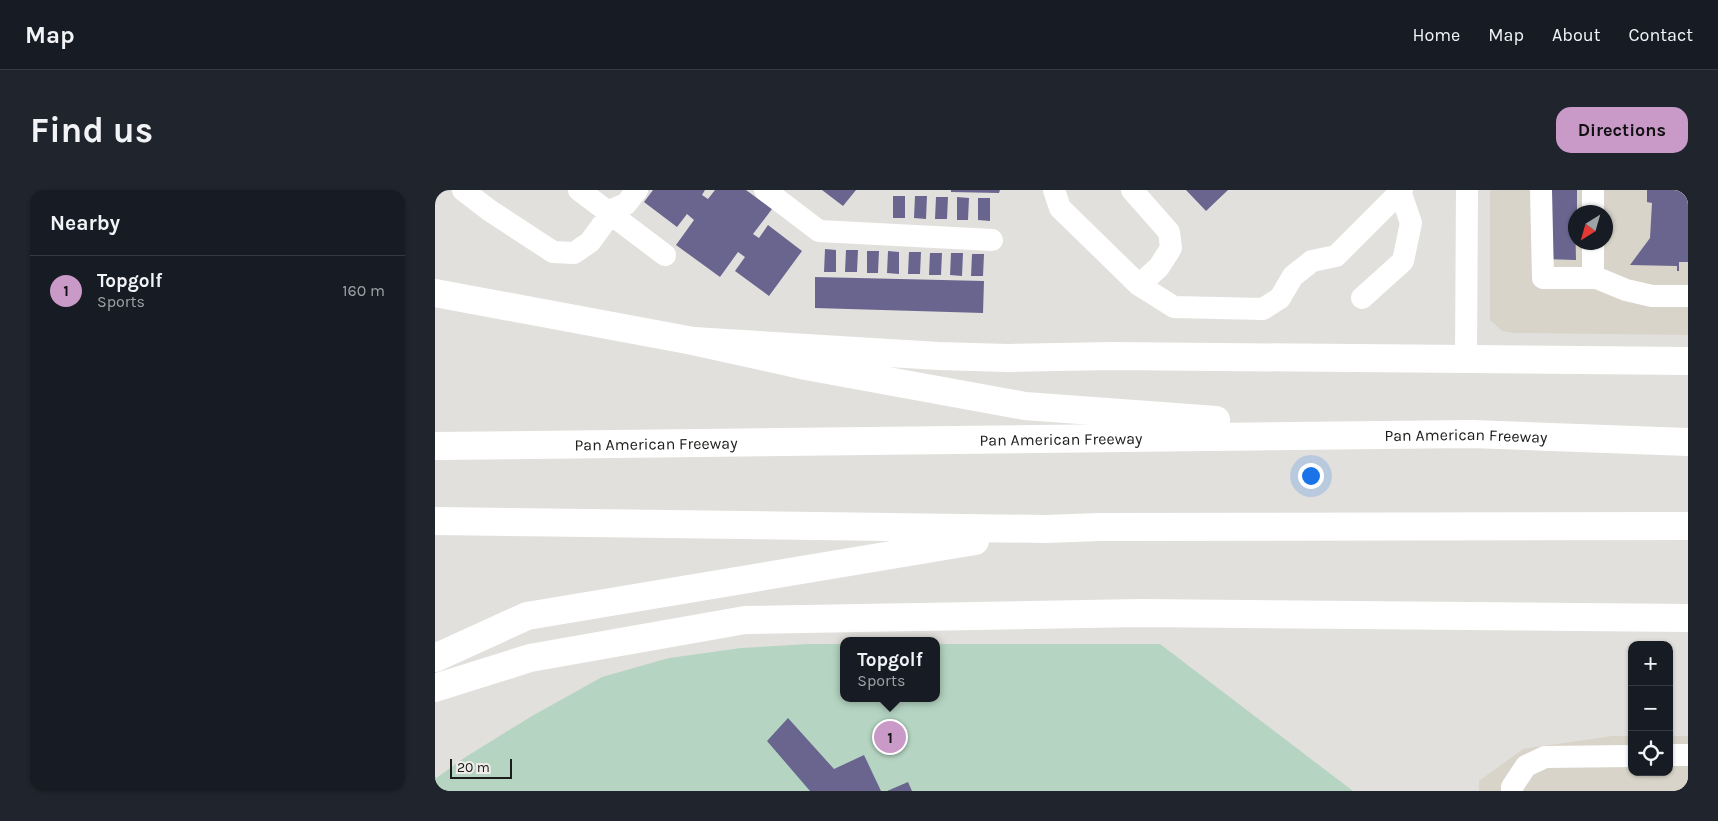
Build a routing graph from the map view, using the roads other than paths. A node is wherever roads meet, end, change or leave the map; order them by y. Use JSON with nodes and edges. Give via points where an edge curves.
{"nodes":[{"id":1,"x":463,"y":190,"type":"edge"},
{"id":2,"x":579,"y":190,"type":"edge"},
{"id":3,"x":637,"y":190,"type":"edge"},
{"id":4,"x":765,"y":190,"type":"edge"},
{"id":5,"x":1054,"y":190,"type":"edge"},
{"id":6,"x":1132,"y":190,"type":"edge"},
{"id":7,"x":1467,"y":190,"type":"edge"},
{"id":8,"x":1541,"y":190,"type":"edge"},
{"id":9,"x":1593,"y":190,"type":"edge"},
{"id":10,"x":1401,"y":191,"type":"edge"},
{"id":11,"x":613,"y":204,"type":"edge"},
{"id":12,"x":1593,"y":205,"type":"edge"},
{"id":13,"x":992,"y":240,"type":"dead end"},
{"id":14,"x":1593,"y":250,"type":"edge"},
{"id":15,"x":665,"y":255,"type":"dead end"},
{"id":16,"x":1593,"y":278,"type":"junction"},
{"id":17,"x":1139,"y":285,"type":"junction"},
{"id":18,"x":435,"y":293,"type":"edge"},
{"id":19,"x":1688,"y":296,"type":"edge"},
{"id":20,"x":1362,"y":298,"type":"dead end"},
{"id":21,"x":693,"y":341,"type":"junction"},
{"id":22,"x":1466,"y":359,"type":"junction"},
{"id":23,"x":1688,"y":361,"type":"edge"},
{"id":24,"x":1473,"y":434,"type":"junction"},
{"id":25,"x":1688,"y":442,"type":"edge"},
{"id":26,"x":435,"y":446,"type":"edge"},
{"id":27,"x":435,"y":521,"type":"edge"},
{"id":28,"x":1688,"y":526,"type":"edge"},
{"id":29,"x":1045,"y":529,"type":"junction"},
{"id":30,"x":1688,"y":618,"type":"edge"},
{"id":31,"x":435,"y":658,"type":"edge"},
{"id":32,"x":435,"y":688,"type":"edge"},
{"id":33,"x":1673,"y":755,"type":"edge"},
{"id":34,"x":1688,"y":755,"type":"edge"},
{"id":35,"x":1628,"y":756,"type":"edge"},
{"id":36,"x":1512,"y":791,"type":"edge"}],
"edges":[{"from":1,"to":11,"type":"street","via":[[553,252],[574,253],[590,242]]},
{"from":2,"to":11,"type":"street"},
{"from":3,"to":11,"type":"street","via":[[626,204]]},
{"from":4,"to":13,"type":"street","via":[[819,231]]},
{"from":5,"to":17,"type":"street","via":[[1061,208]]},
{"from":6,"to":17,"type":"street","via":[[1169,232],[1171,248],[1159,267]]},
{"from":7,"to":22,"type":"street"},
{"from":8,"to":16,"type":"street","via":[[1543,278]]},
{"from":9,"to":12,"type":"street"},
{"from":10,"to":17,"type":"street","via":[[1336,256],[1312,260],[1293,276],[1281,298],[1263,309],[1174,307]]},
{"from":10,"to":20,"type":"street","via":[[1411,223],[1403,261]]},
{"from":11,"to":15,"type":"street"},
{"from":14,"to":16,"type":"street"},
{"from":16,"to":19,"type":"street","via":[[1652,296]]},
{"from":18,"to":21,"type":"main road"},
{"from":21,"to":22,"type":"main road","via":[[1009,358]]},
{"from":21,"to":24,"type":"main road","via":[[806,366],[1025,406],[1173,418]]},
{"from":22,"to":23,"type":"main road"},
{"from":24,"to":25,"type":"main road","name":"Pan American Freeway"},
{"from":24,"to":26,"type":"main road","name":"Pan American Freeway"},
{"from":27,"to":29,"type":"main road"},
{"from":28,"to":29,"type":"main road"},
{"from":29,"to":31,"type":"main road","via":[[527,616]]},
{"from":30,"to":32,"type":"main road","via":[[1141,613],[745,620],[530,658]]},
{"from":33,"to":34,"type":"street"},
{"from":35,"to":36,"type":"street","via":[[1545,757],[1526,766]]}]}
